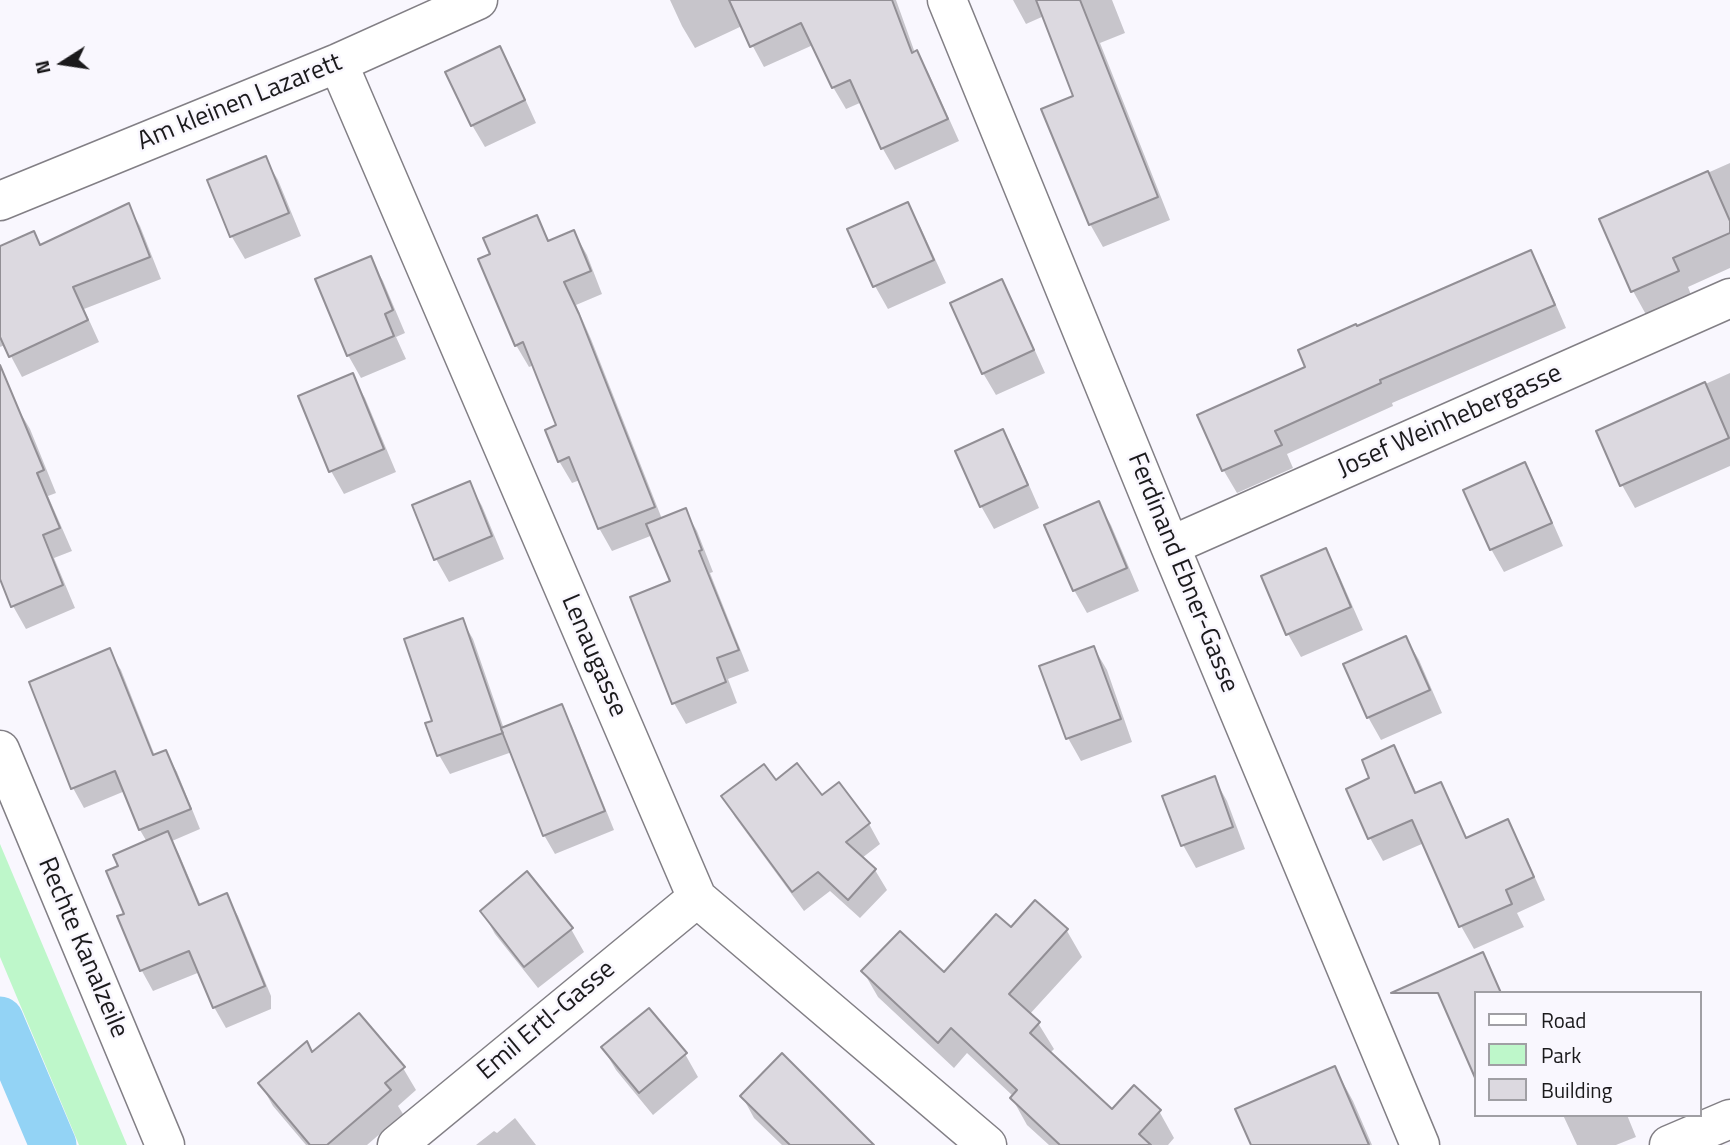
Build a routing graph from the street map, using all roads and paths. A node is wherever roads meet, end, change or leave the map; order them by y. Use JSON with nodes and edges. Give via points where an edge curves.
{"nodes":[{"id":1,"x":478,"y":0,"type":"edge"},
{"id":2,"x":947,"y":0,"type":"edge"},
{"id":3,"x":338,"y":63,"type":"junction"},
{"id":4,"x":0,"y":201,"type":"edge"},
{"id":5,"x":1730,"y":298,"type":"edge"},
{"id":6,"x":1170,"y":546,"type":"junction"},
{"id":7,"x":0,"y":750,"type":"edge"},
{"id":8,"x":697,"y":898,"type":"junction"},
{"id":9,"x":1730,"y":1119,"type":"edge"},
{"id":10,"x":164,"y":1145,"type":"edge"},
{"id":11,"x":397,"y":1145,"type":"edge"},
{"id":12,"x":987,"y":1145,"type":"edge"},
{"id":13,"x":1420,"y":1145,"type":"edge"},
{"id":14,"x":1669,"y":1145,"type":"edge"}],
"edges":[{"from":1,"to":3,"type":"street","name":"Am kleinen Lazarett"},
{"from":2,"to":6,"type":"street","name":"Ferdinand Ebner-Gasse"},
{"from":3,"to":4,"type":"street","name":"Am kleinen Lazarett"},
{"from":3,"to":8,"type":"street","name":"Lenaugasse"},
{"from":5,"to":6,"type":"street","name":"Josef Weinhebergasse"},
{"from":6,"to":13,"type":"street","name":"Ferdinand Ebner-Gasse"},
{"from":7,"to":10,"type":"street","name":"Rechte Kanalzeile"},
{"from":8,"to":11,"type":"street","name":"Emil Ertl-Gasse"},
{"from":8,"to":12,"type":"street","name":"Lenaugasse"},
{"from":9,"to":14,"type":"street"}]}
